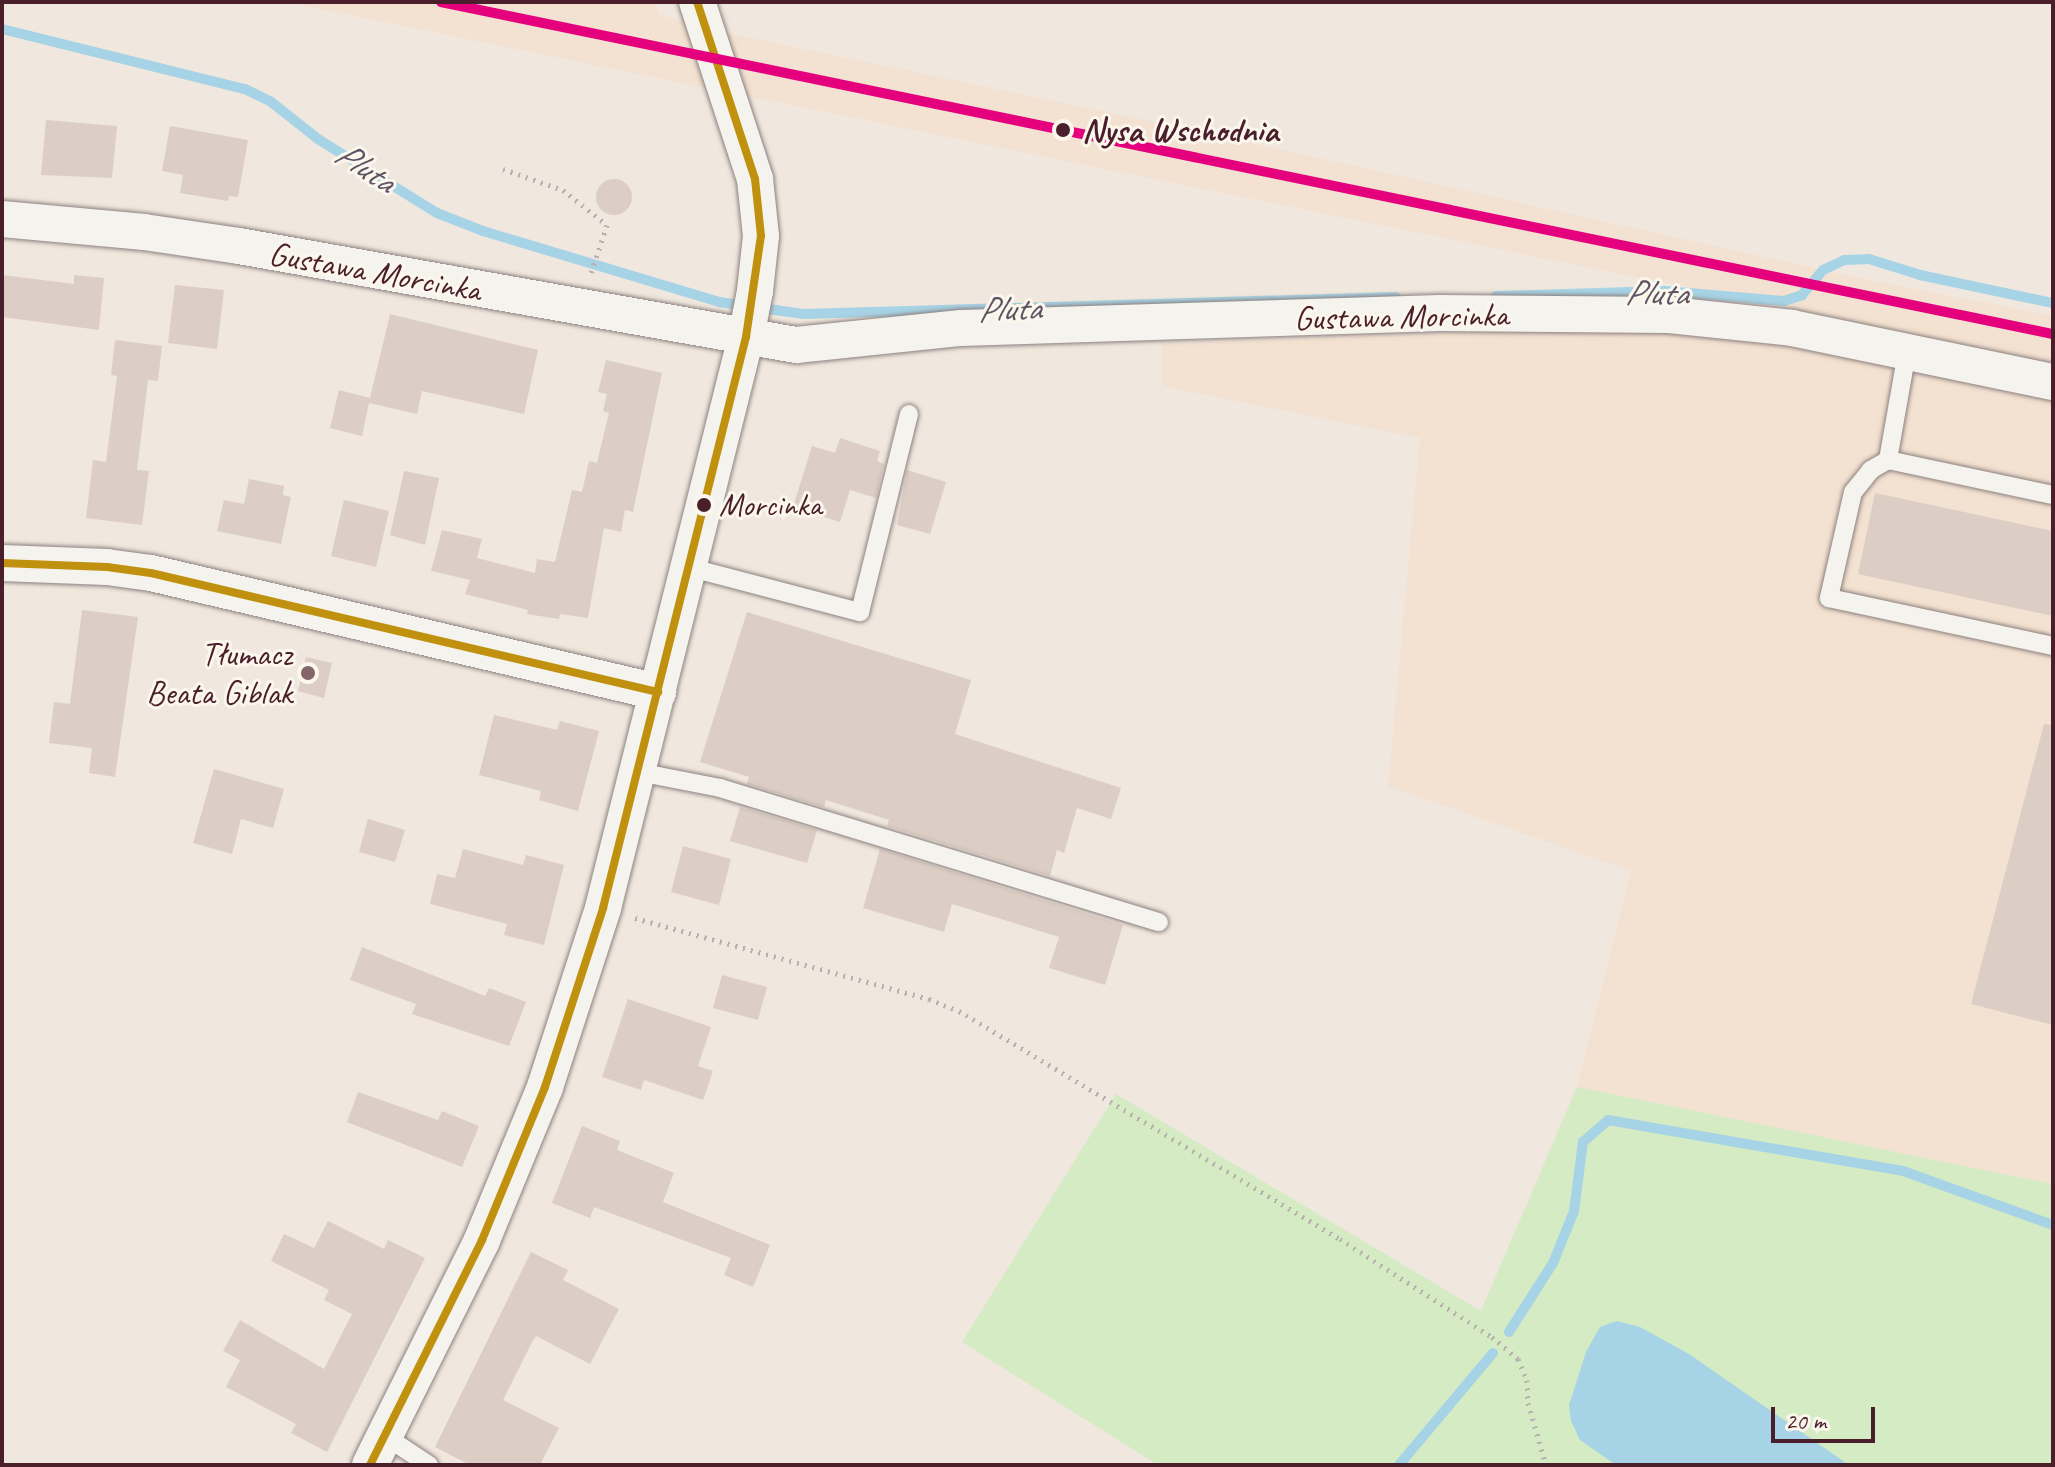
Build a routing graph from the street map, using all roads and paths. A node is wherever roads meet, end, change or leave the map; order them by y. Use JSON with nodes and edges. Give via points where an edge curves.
{"nodes":[{"id":1,"x":697,"y":2,"type":"edge"},
{"id":2,"x":503,"y":169,"type":"dead end"},
{"id":3,"x":2,"y":219,"type":"edge"},
{"id":4,"x":590,"y":275,"type":"dead end"},
{"id":5,"x":750,"y":317,"type":"junction"},
{"id":6,"x":1907,"y":352,"type":"junction"},
{"id":7,"x":2053,"y":382,"type":"edge"},
{"id":8,"x":909,"y":414,"type":"dead end"},
{"id":9,"x":1888,"y":460,"type":"junction"},
{"id":10,"x":2053,"y":495,"type":"edge"},
{"id":11,"x":2,"y":563,"type":"edge"},
{"id":12,"x":688,"y":567,"type":"junction"},
{"id":13,"x":2053,"y":646,"type":"edge"},
{"id":14,"x":658,"y":692,"type":"junction"},
{"id":15,"x":638,"y":772,"type":"junction"},
{"id":16,"x":603,"y":908,"type":"junction"},
{"id":17,"x":1159,"y":922,"type":"dead end"},
{"id":18,"x":378,"y":1450,"type":"edge"},
{"id":19,"x":429,"y":1465,"type":"edge"},
{"id":20,"x":1546,"y":1465,"type":"edge"}],
"edges":[{"from":1,"to":5,"type":"street","via":[[755,179],[761,236]]},
{"from":2,"to":4,"type":"path","via":[[563,190],[607,225]]},
{"from":3,"to":5,"type":"street","name":"Gustawa Morcinka","via":[[144,232]]},
{"from":5,"to":6,"type":"street","name":"Gustawa Morcinka","via":[[776,344],[808,345],[961,328],[1547,313],[1669,315],[1792,328]]},
{"from":5,"to":12,"type":"street"},
{"from":6,"to":7,"type":"street","name":"Gustawa Morcinka"},
{"from":6,"to":9,"type":"lane"},
{"from":8,"to":12,"type":"lane","via":[[860,612]]},
{"from":9,"to":10,"type":"lane"},
{"from":9,"to":13,"type":"lane","via":[[1871,470],[1853,492],[1829,598]]},
{"from":11,"to":14,"type":"street","via":[[151,573]]},
{"from":12,"to":14,"type":"street"},
{"from":14,"to":15,"type":"street"},
{"from":15,"to":16,"type":"street"},
{"from":15,"to":17,"type":"lane","via":[[720,788]]},
{"from":16,"to":18,"type":"street","via":[[545,1087],[487,1226]]},
{"from":16,"to":20,"type":"path","via":[[959,1011],[1340,1239],[1492,1337],[1518,1359],[1527,1380],[1528,1403]]},
{"from":18,"to":19,"type":"lane"}]}
